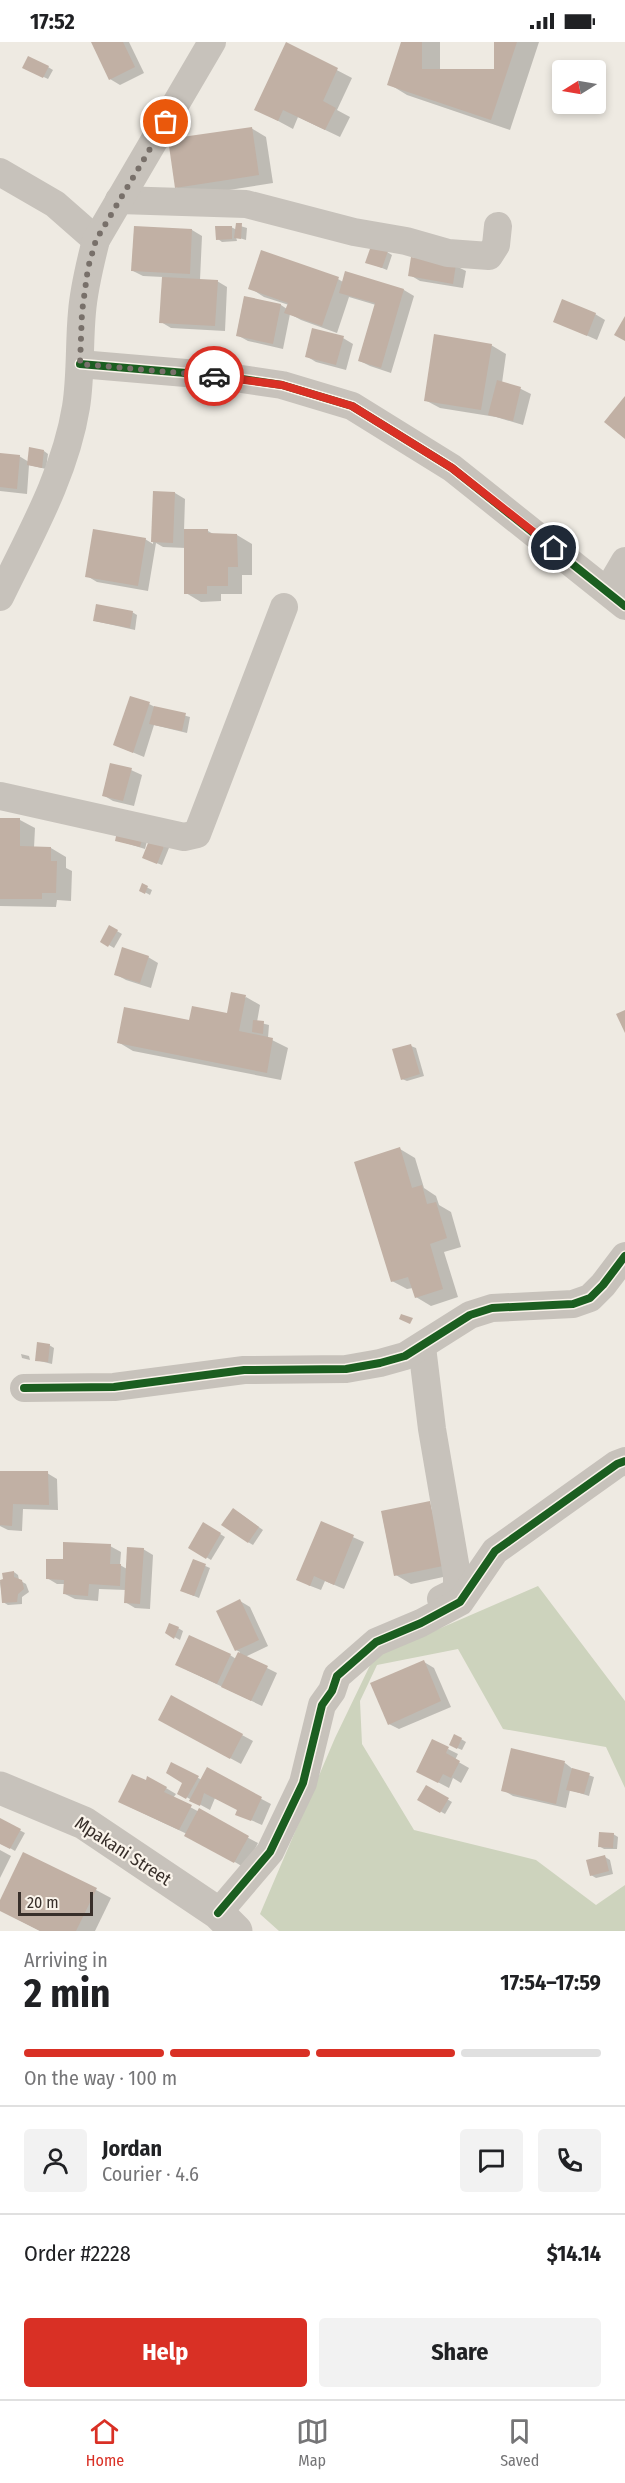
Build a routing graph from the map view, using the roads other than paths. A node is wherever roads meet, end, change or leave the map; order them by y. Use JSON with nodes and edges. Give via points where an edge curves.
{"nodes":[{"id":1,"x":212,"y":42,"type":"edge"},
{"id":2,"x":0,"y":172,"type":"edge"},
{"id":3,"x":119,"y":200,"type":"junction"},
{"id":4,"x":498,"y":226,"type":"dead end"},
{"id":5,"x":96,"y":240,"type":"junction"},
{"id":6,"x":80,"y":364,"type":"junction"},
{"id":7,"x":625,"y":561,"type":"edge"},
{"id":8,"x":0,"y":597,"type":"edge"},
{"id":9,"x":616,"y":598,"type":"edge"},
{"id":10,"x":284,"y":607,"type":"dead end"},
{"id":11,"x":0,"y":796,"type":"edge"},
{"id":12,"x":625,"y":1256,"type":"edge"},
{"id":13,"x":422,"y":1347,"type":"junction"},
{"id":14,"x":24,"y":1388,"type":"dead end"},
{"id":15,"x":625,"y":1461,"type":"edge"},
{"id":16,"x":322,"y":1679,"type":"dead end"},
{"id":17,"x":0,"y":1788,"type":"edge"},
{"id":18,"x":227,"y":1922,"type":"edge"}],
"edges":[{"from":1,"to":3,"type":"street"},
{"from":2,"to":5,"type":"street","via":[[55,204]]},
{"from":3,"to":4,"type":"street","via":[[246,204],[448,254],[489,256],[496,245]]},
{"from":3,"to":5,"type":"street"},
{"from":5,"to":6,"type":"street","via":[[82,312]]},
{"from":6,"to":8,"type":"street","via":[[76,408],[63,456],[47,500]]},
{"from":6,"to":9,"type":"street","via":[[282,385],[352,406],[452,468]]},
{"from":7,"to":9,"type":"street"},
{"from":10,"to":11,"type":"street","via":[[197,834],[184,837]]},
{"from":12,"to":13,"type":"street","via":[[590,1298],[573,1304],[492,1308],[470,1315]]},
{"from":13,"to":14,"type":"street","via":[[380,1363],[346,1368],[244,1370],[114,1387]]},
{"from":13,"to":16,"type":"street","via":[[457,1591],[366,1633]]},
{"from":15,"to":18,"type":"street","via":[[495,1551],[460,1602],[376,1642],[337,1676],[322,1705],[303,1783],[270,1852]]},
{"from":17,"to":18,"type":"street","name":"Mpakani Street","via":[[84,1823]]}]}
